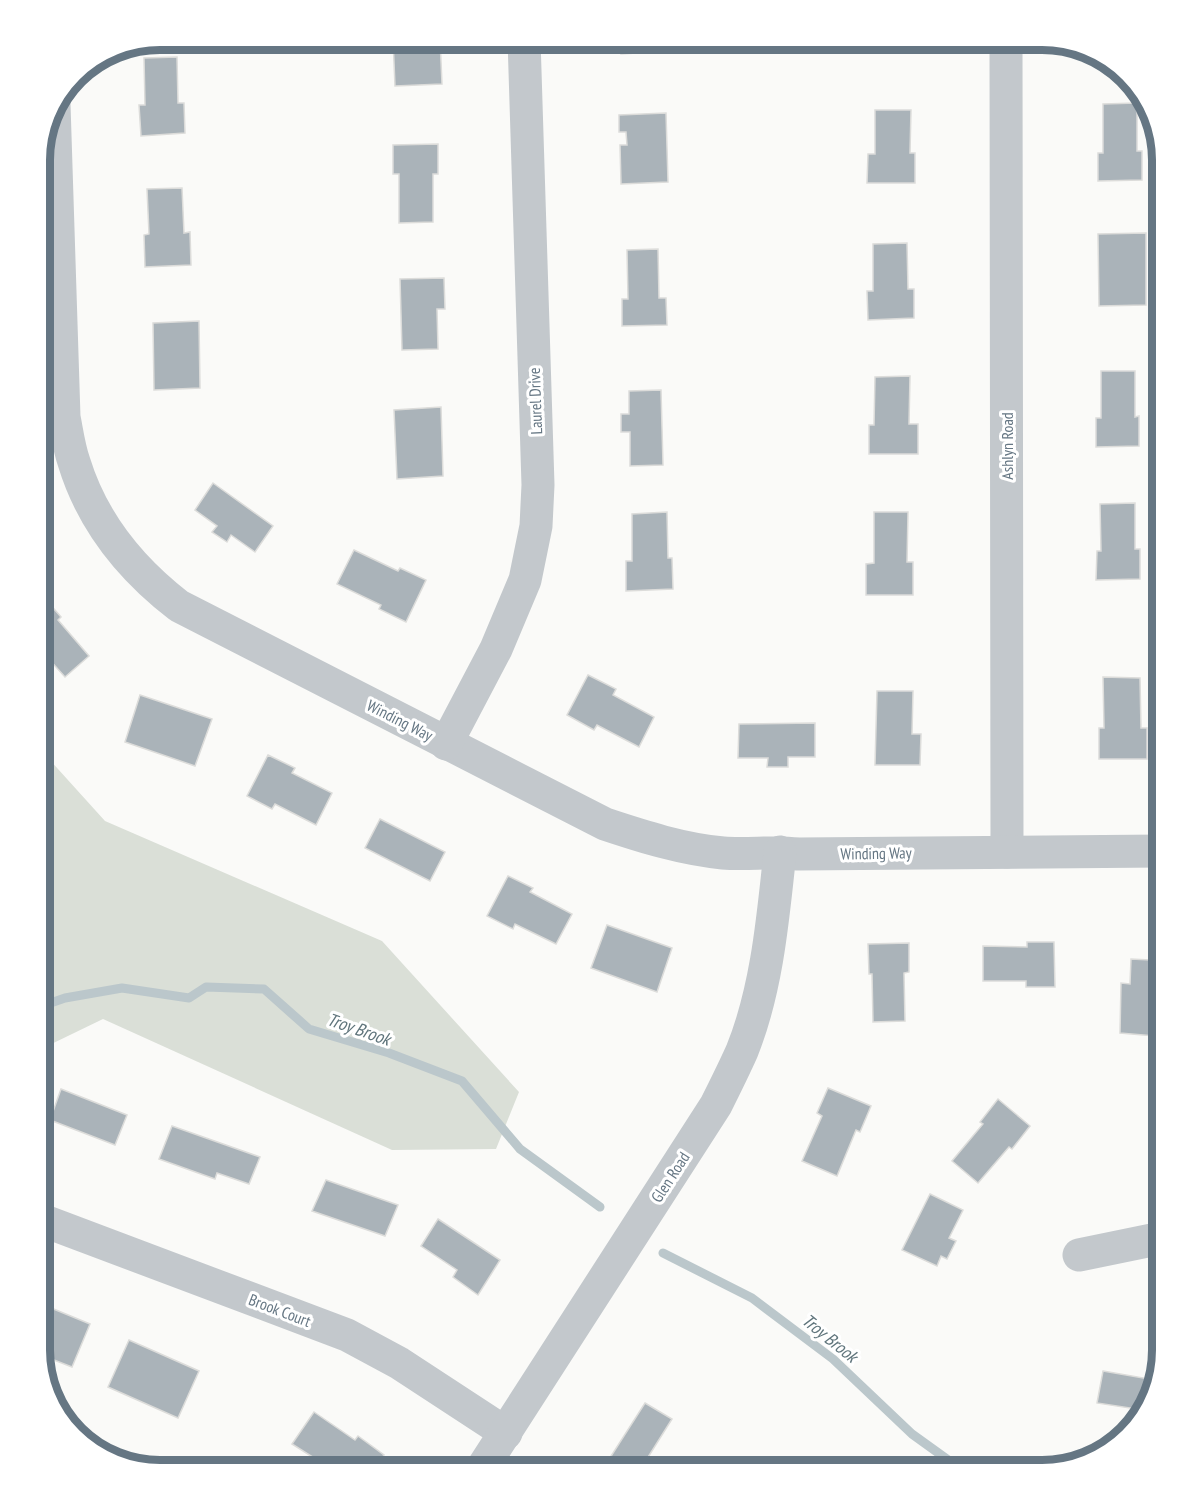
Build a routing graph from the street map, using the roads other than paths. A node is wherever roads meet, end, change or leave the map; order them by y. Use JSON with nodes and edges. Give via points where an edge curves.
{"nodes":[{"id":1,"x":524,"y":50,"type":"edge"},
{"id":2,"x":1006,"y":50,"type":"edge"},
{"id":3,"x":55,"y":127,"type":"edge"},
{"id":4,"x":446,"y":744,"type":"junction"},
{"id":5,"x":1152,"y":851,"type":"edge"},
{"id":6,"x":780,"y":852,"type":"junction"},
{"id":7,"x":1007,"y":852,"type":"junction"},
{"id":8,"x":50,"y":1223,"type":"edge"},
{"id":9,"x":1152,"y":1240,"type":"edge"},
{"id":10,"x":1079,"y":1254,"type":"dead end"},
{"id":11,"x":506,"y":1432,"type":"junction"},
{"id":12,"x":488,"y":1460,"type":"edge"}],
"edges":[{"from":1,"to":4,"type":"street","name":"Laurel Drive","via":[[538,485],[536,526],[525,579],[496,649]]},
{"from":2,"to":7,"type":"street","name":"Ashlyn Road"},
{"from":3,"to":4,"type":"street","name":"Winding Way","via":[[64,417],[88,500],[109,534],[133,566],[179,606]]},
{"from":4,"to":6,"type":"street","name":"Winding Way","via":[[605,824],[662,843],[722,853]]},
{"from":5,"to":7,"type":"street","name":"Winding Way"},
{"from":6,"to":7,"type":"street","name":"Winding Way"},
{"from":6,"to":11,"type":"street","name":"Glen Road","via":[[759,993],[742,1051],[716,1105]]},
{"from":8,"to":11,"type":"street","name":"Brook Court","via":[[347,1335],[399,1363]]},
{"from":9,"to":10,"type":"street"},
{"from":11,"to":12,"type":"street","name":"Glen Road"}]}
